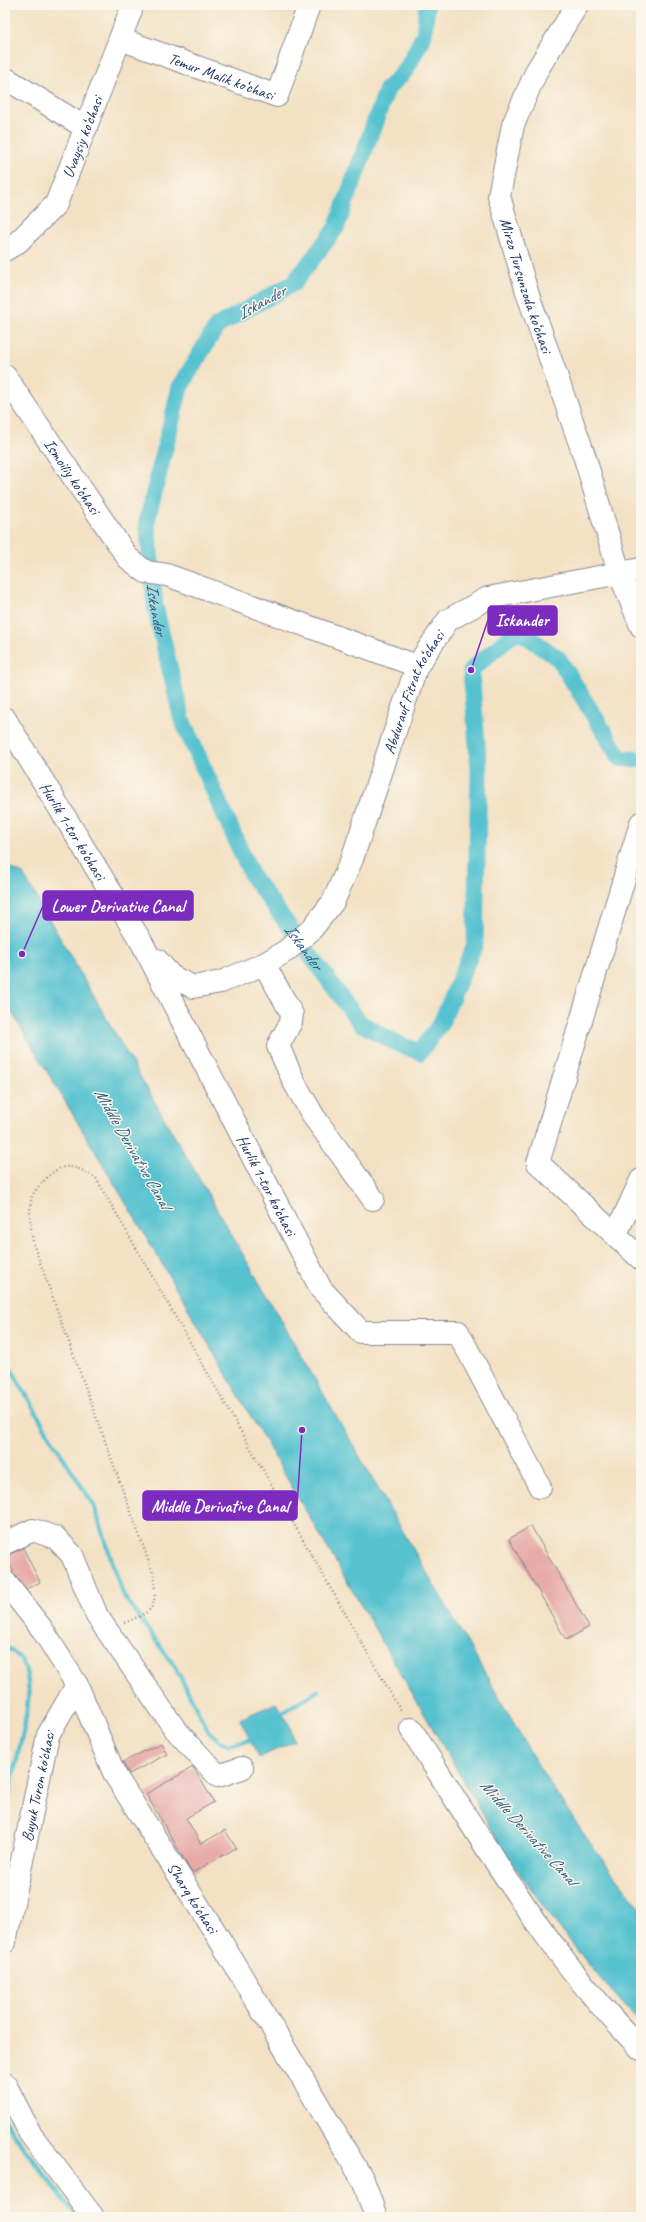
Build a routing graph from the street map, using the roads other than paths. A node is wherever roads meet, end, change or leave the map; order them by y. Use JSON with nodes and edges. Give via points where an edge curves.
{"nodes":[{"id":1,"x":133,"y":5,"type":"edge"},
{"id":2,"x":309,"y":5,"type":"edge"},
{"id":3,"x":577,"y":5,"type":"edge"},
{"id":4,"x":120,"y":39,"type":"junction"},
{"id":5,"x":5,"y":78,"type":"edge"},
{"id":6,"x":86,"y":128,"type":"junction"},
{"id":7,"x":5,"y":250,"type":"edge"},
{"id":8,"x":5,"y":376,"type":"edge"},
{"id":9,"x":641,"y":569,"type":"edge"},
{"id":10,"x":619,"y":572,"type":"junction"},
{"id":11,"x":641,"y":626,"type":"edge"},
{"id":12,"x":417,"y":666,"type":"junction"},
{"id":13,"x":5,"y":719,"type":"edge"},
{"id":14,"x":641,"y":823,"type":"edge"},
{"id":15,"x":142,"y":943,"type":"junction"},
{"id":16,"x":286,"y":951,"type":"joint"},
{"id":17,"x":264,"y":964,"type":"junction"},
{"id":18,"x":641,"y":1180,"type":"edge"},
{"id":19,"x":373,"y":1199,"type":"dead end"},
{"id":20,"x":616,"y":1234,"type":"junction"},
{"id":21,"x":641,"y":1259,"type":"edge"},
{"id":22,"x":540,"y":1487,"type":"dead end"},
{"id":23,"x":5,"y":1543,"type":"edge"},
{"id":24,"x":5,"y":1582,"type":"edge"},
{"id":25,"x":77,"y":1685,"type":"junction"},
{"id":26,"x":411,"y":1729,"type":"road end"},
{"id":27,"x":242,"y":1768,"type":"dead end"},
{"id":28,"x":5,"y":1942,"type":"edge"},
{"id":29,"x":641,"y":2049,"type":"edge"},
{"id":30,"x":5,"y":2084,"type":"edge"},
{"id":31,"x":93,"y":2217,"type":"edge"},
{"id":32,"x":376,"y":2217,"type":"edge"}],
"edges":[{"from":1,"to":4,"type":"street","name":"Uvaysiy ko‘chasi"},
{"from":2,"to":4,"type":"street","name":"Temur Malik ko‘chasi","via":[[277,96]]},
{"from":3,"to":10,"type":"street","name":"Mirzo Tursunzoda ko‘chasi","via":[[537,70],[513,125],[499,196],[527,292],[584,455]]},
{"from":4,"to":6,"type":"street","name":"Uvaysiy ko‘chasi"},
{"from":5,"to":6,"type":"street"},
{"from":6,"to":7,"type":"street","name":"Uvaysiy ko‘chasi","via":[[56,204],[18,242]]},
{"from":8,"to":12,"type":"street","name":"Ismoiliy ko‘chasi","via":[[128,558],[146,572],[167,575]]},
{"from":9,"to":10,"type":"street","name":"Abdurauf Fitrat ko‘chasi"},
{"from":10,"to":11,"type":"street","name":"Mirzo Tursunzoda ko‘chasi"},
{"from":10,"to":12,"type":"street","name":"Abdurauf Fitrat ko‘chasi","via":[[488,598],[448,620]]},
{"from":12,"to":16,"type":"street","name":"Abdurauf Fitrat ko‘chasi","via":[[352,859],[333,902],[311,930]]},
{"from":13,"to":15,"type":"street","name":"Hurlik 1-tor ko‘chasi"},
{"from":14,"to":20,"type":"street","via":[[538,1157],[540,1166]]},
{"from":15,"to":17,"type":"street","name":"Hurlik 1-tor ko‘chasi","via":[[171,976],[193,987],[221,982]]},
{"from":15,"to":22,"type":"street","name":"Hurlik 1-tor ko‘chasi","via":[[321,1289],[361,1332],[458,1332]]},
{"from":16,"to":17,"type":"street","name":"Hurlik 1-tor ko‘chasi"},
{"from":17,"to":19,"type":"street","via":[[292,1014],[291,1022],[278,1046],[295,1084],[314,1117]]},
{"from":18,"to":20,"type":"street"},
{"from":20,"to":21,"type":"street"},
{"from":23,"to":27,"type":"street","via":[[33,1530],[56,1538],[72,1555],[97,1616],[175,1729],[218,1776]]},
{"from":24,"to":25,"type":"street","name":"Sharq ko'chasi","via":[[42,1629]]},
{"from":25,"to":28,"type":"street","name":"Buyuk Turon ko'chasi","via":[[48,1736]]},
{"from":25,"to":32,"type":"street","name":"Sharq ko'chasi","via":[[115,1775],[217,1935],[363,2180]]},
{"from":26,"to":29,"type":"street","via":[[531,1916],[620,2028]]},
{"from":30,"to":31,"type":"street","via":[[31,2135]]}]}
